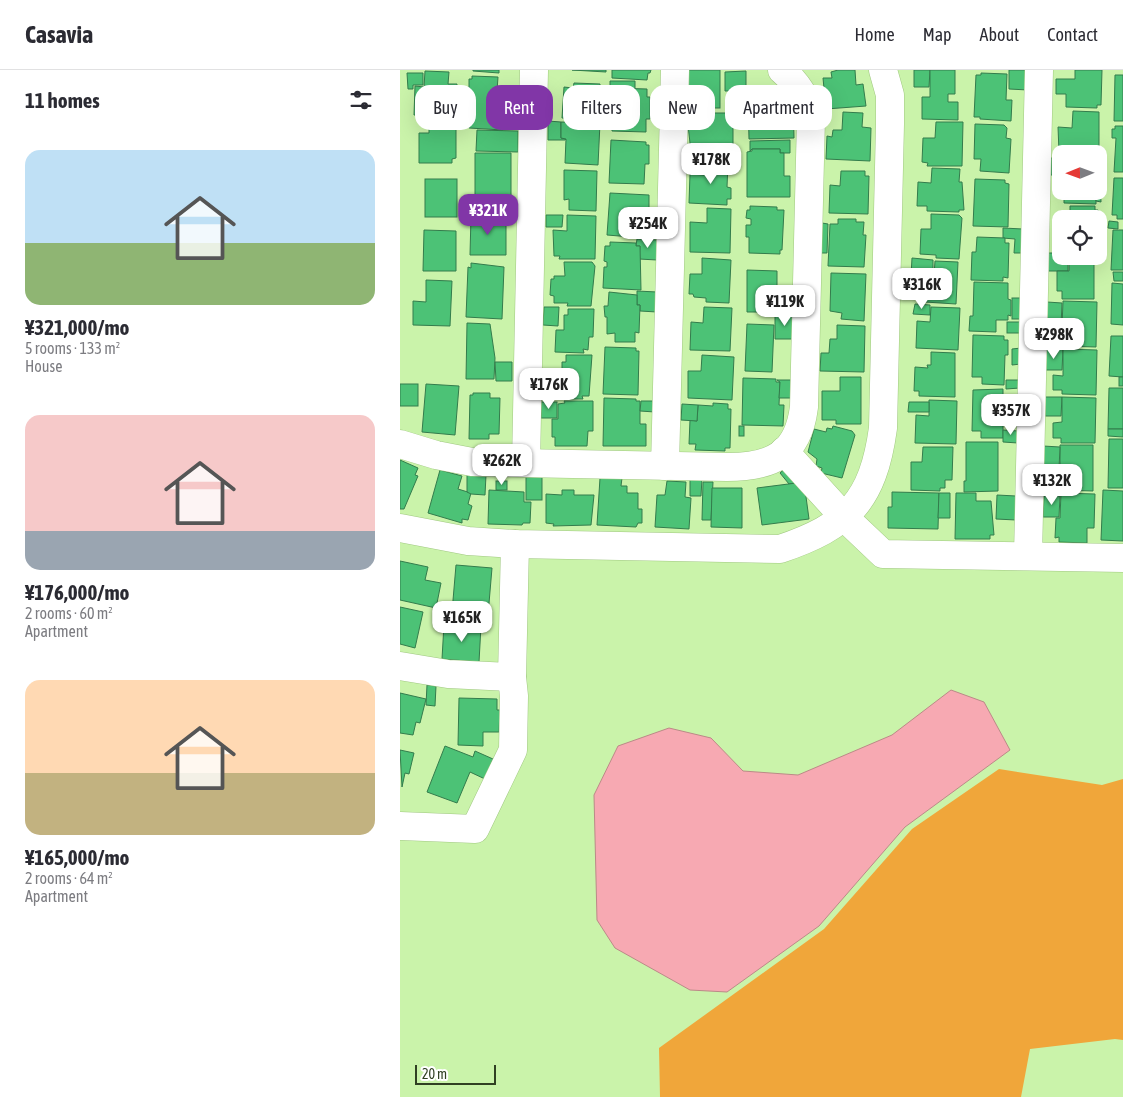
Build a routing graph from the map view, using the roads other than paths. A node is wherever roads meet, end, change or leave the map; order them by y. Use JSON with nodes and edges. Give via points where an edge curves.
{"nodes":[{"id":1,"x":534,"y":70,"type":"edge"},
{"id":2,"x":675,"y":70,"type":"edge"},
{"id":3,"x":782,"y":70,"type":"edge"},
{"id":4,"x":883,"y":70,"type":"edge"},
{"id":5,"x":1038,"y":70,"type":"edge"},
{"id":6,"x":400,"y":444,"type":"edge"},
{"id":7,"x":784,"y":451,"type":"junction"},
{"id":8,"x":526,"y":463,"type":"junction"},
{"id":9,"x":665,"y":466,"type":"junction"},
{"id":10,"x":844,"y":517,"type":"junction"},
{"id":11,"x":400,"y":528,"type":"edge"},
{"id":12,"x":515,"y":544,"type":"junction"},
{"id":13,"x":1028,"y":556,"type":"junction"},
{"id":14,"x":1123,"y":558,"type":"edge"},
{"id":15,"x":400,"y":666,"type":"edge"},
{"id":16,"x":512,"y":677,"type":"junction"},
{"id":17,"x":400,"y":826,"type":"edge"}],
"edges":[{"from":1,"to":8,"type":"street"},
{"from":2,"to":9,"type":"street"},
{"from":3,"to":7,"type":"street","via":[[796,82],[807,101],[811,136],[804,407],[801,428]]},
{"from":4,"to":10,"type":"street","via":[[890,95],[890,124],[883,428],[879,460],[867,488],[853,510]]},
{"from":5,"to":13,"type":"street"},
{"from":6,"to":8,"type":"street","via":[[472,462]]},
{"from":7,"to":9,"type":"street","via":[[772,461],[753,467]]},
{"from":7,"to":10,"type":"street"},
{"from":8,"to":9,"type":"street"},
{"from":10,"to":12,"type":"street","via":[[808,540],[780,549]]},
{"from":10,"to":13,"type":"street","via":[[883,554]]},
{"from":11,"to":12,"type":"street","via":[[468,541]]},
{"from":12,"to":16,"type":"street"},
{"from":13,"to":14,"type":"street"},
{"from":15,"to":16,"type":"street","via":[[448,674]]},
{"from":16,"to":17,"type":"street","via":[[513,750],[476,829]]}]}
